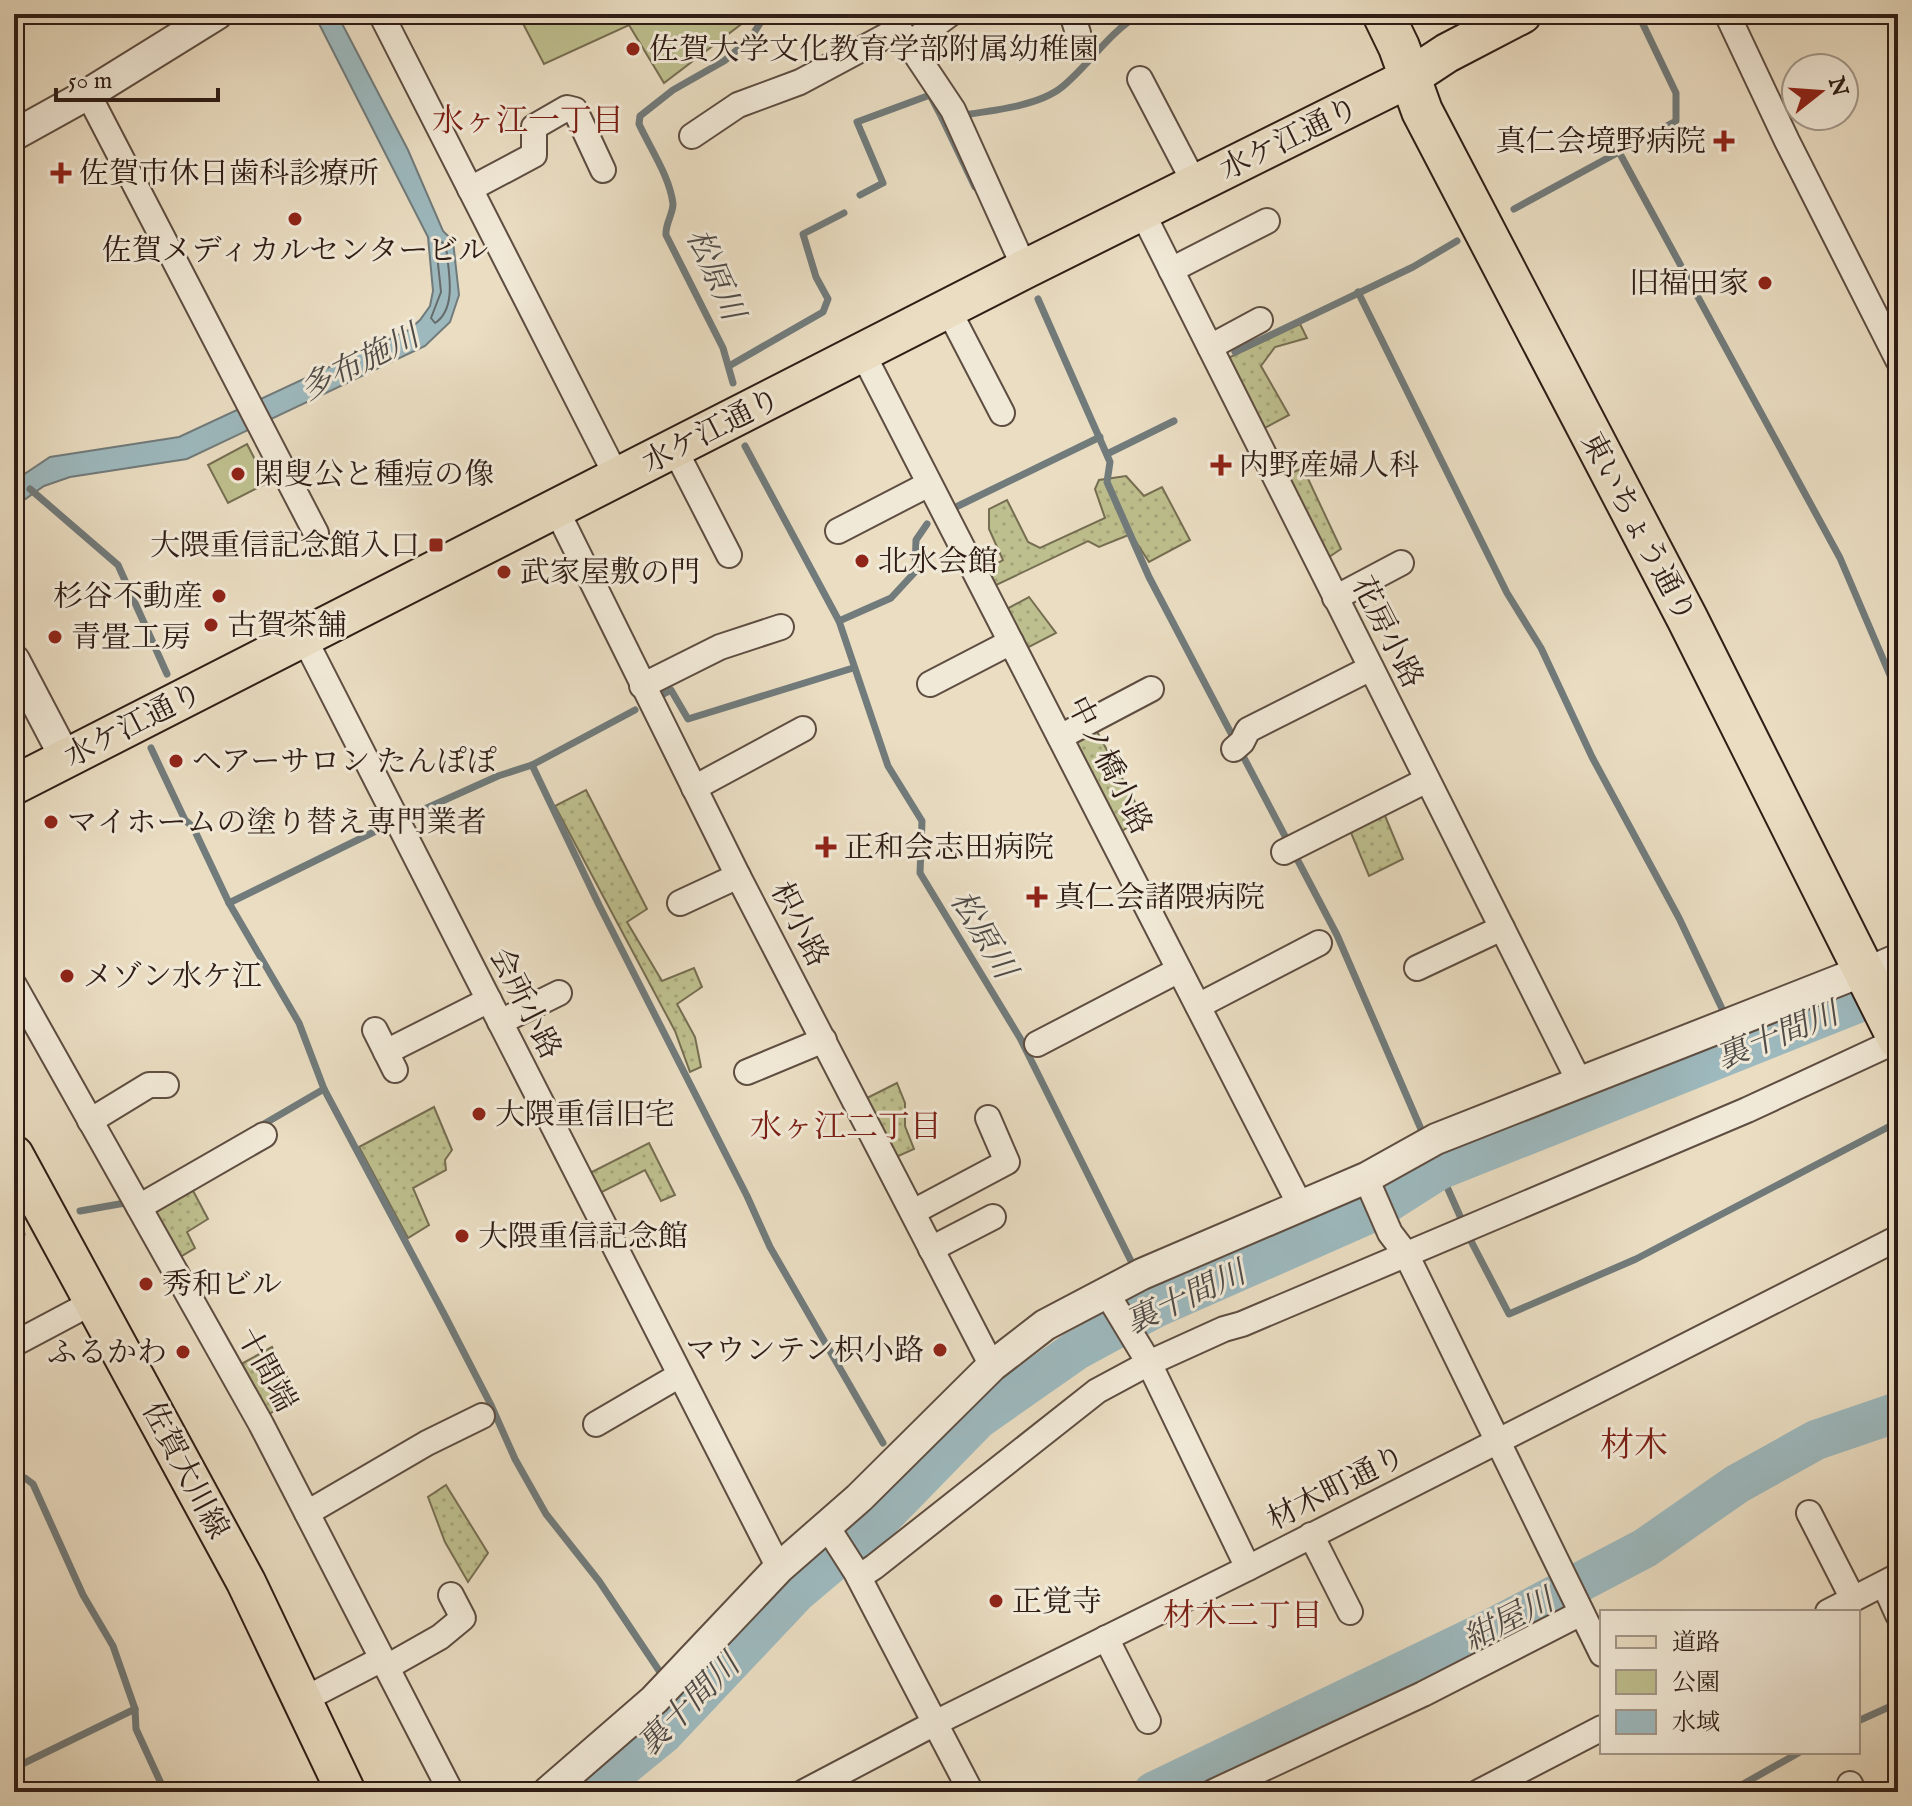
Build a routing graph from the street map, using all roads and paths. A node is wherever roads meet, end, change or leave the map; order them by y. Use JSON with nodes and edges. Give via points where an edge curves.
{"nodes":[{"id":1,"x":217,"y":14,"type":"edge"},
{"id":2,"x":381,"y":14,"type":"edge"},
{"id":3,"x":950,"y":14,"type":"edge"},
{"id":4,"x":1383,"y":14,"type":"edge"},
{"id":5,"x":1727,"y":14,"type":"edge"},
{"id":6,"x":1505,"y":18,"type":"edge"},
{"id":7,"x":899,"y":29,"type":"edge"},
{"id":8,"x":1409,"y":78,"type":"junction"},
{"id":9,"x":1140,"y":79,"type":"dead end"},
{"id":10,"x":88,"y":94,"type":"junction"},
{"id":11,"x":14,"y":135,"type":"edge"},
{"id":12,"x":692,"y":136,"type":"dead end"},
{"id":13,"x":603,"y":170,"type":"dead end"},
{"id":14,"x":1195,"y":184,"type":"junction"},
{"id":15,"x":470,"y":189,"type":"junction"},
{"id":16,"x":1141,"y":210,"type":"junction"},
{"id":17,"x":1267,"y":221,"type":"dead end"},
{"id":18,"x":1025,"y":269,"type":"junction"},
{"id":19,"x":1171,"y":270,"type":"junction"},
{"id":20,"x":948,"y":309,"type":"junction"},
{"id":21,"x":1260,"y":320,"type":"dead end"},
{"id":22,"x":1210,"y":347,"type":"junction"},
{"id":23,"x":863,"y":354,"type":"junction"},
{"id":24,"x":1898,"y":360,"type":"edge"},
{"id":25,"x":1002,"y":413,"type":"dead end"},
{"id":26,"x":674,"y":448,"type":"junction"},
{"id":27,"x":617,"y":477,"type":"junction"},
{"id":28,"x":929,"y":484,"type":"junction"},
{"id":29,"x":556,"y":509,"type":"junction"},
{"id":30,"x":838,"y":531,"type":"dead end"},
{"id":31,"x":316,"y":533,"type":"dead end"},
{"id":32,"x":729,"y":555,"type":"dead end"},
{"id":33,"x":1401,"y":563,"type":"dead end"},
{"id":34,"x":1335,"y":598,"type":"junction"},
{"id":35,"x":781,"y":627,"type":"dead end"},
{"id":36,"x":304,"y":638,"type":"junction"},
{"id":37,"x":1011,"y":642,"type":"junction"},
{"id":38,"x":14,"y":660,"type":"edge"},
{"id":39,"x":1371,"y":668,"type":"junction"},
{"id":40,"x":930,"y":684,"type":"dead end"},
{"id":41,"x":642,"y":686,"type":"junction"},
{"id":42,"x":1151,"y":689,"type":"dead end"},
{"id":43,"x":803,"y":729,"type":"dead end"},
{"id":44,"x":1060,"y":737,"type":"junction"},
{"id":45,"x":1238,"y":745,"type":"dead end"},
{"id":46,"x":66,"y":759,"type":"junction"},
{"id":47,"x":1427,"y":780,"type":"junction"},
{"id":48,"x":14,"y":785,"type":"edge"},
{"id":49,"x":694,"y":788,"type":"junction"},
{"id":50,"x":1294,"y":847,"type":"dead end"},
{"id":51,"x":738,"y":876,"type":"junction"},
{"id":52,"x":680,"y":903,"type":"dead end"},
{"id":53,"x":1502,"y":928,"type":"junction"},
{"id":54,"x":1319,"y":943,"type":"dead end"},
{"id":55,"x":1417,"y":968,"type":"dead end"},
{"id":56,"x":1179,"y":970,"type":"junction"},
{"id":57,"x":14,"y":985,"type":"edge"},
{"id":58,"x":559,"y":993,"type":"dead end"},
{"id":59,"x":1885,"y":1000,"type":"edge"},
{"id":60,"x":1198,"y":1006,"type":"junction"},
{"id":61,"x":494,"y":1011,"type":"junction"},
{"id":62,"x":375,"y":1030,"type":"dead end"},
{"id":63,"x":824,"y":1040,"type":"junction"},
{"id":64,"x":1037,"y":1044,"type":"dead end"},
{"id":65,"x":747,"y":1072,"type":"dead end"},
{"id":66,"x":1579,"y":1081,"type":"junction"},
{"id":67,"x":166,"y":1085,"type":"dead end"},
{"id":68,"x":988,"y":1118,"type":"dead end"},
{"id":69,"x":90,"y":1121,"type":"junction"},
{"id":70,"x":264,"y":1135,"type":"dead end"},
{"id":71,"x":17,"y":1167,"type":"edge"},
{"id":72,"x":1368,"y":1183,"type":"junction"},
{"id":73,"x":1300,"y":1205,"type":"junction"},
{"id":74,"x":139,"y":1207,"type":"junction"},
{"id":75,"x":913,"y":1212,"type":"junction"},
{"id":76,"x":993,"y":1217,"type":"dead end"},
{"id":77,"x":1898,"y":1238,"type":"edge"},
{"id":78,"x":931,"y":1249,"type":"junction"},
{"id":79,"x":1406,"y":1254,"type":"junction"},
{"id":80,"x":1109,"y":1297,"type":"junction"},
{"id":81,"x":95,"y":1301,"type":"junction"},
{"id":82,"x":14,"y":1344,"type":"edge"},
{"id":83,"x":1147,"y":1360,"type":"junction"},
{"id":84,"x":992,"y":1366,"type":"junction"},
{"id":85,"x":680,"y":1375,"type":"junction"},
{"id":86,"x":482,"y":1416,"type":"dead end"},
{"id":87,"x":596,"y":1424,"type":"dead end"},
{"id":88,"x":1495,"y":1441,"type":"junction"},
{"id":89,"x":307,"y":1513,"type":"junction"},
{"id":90,"x":1809,"y":1513,"type":"dead end"},
{"id":91,"x":828,"y":1528,"type":"junction"},
{"id":92,"x":1311,"y":1535,"type":"junction"},
{"id":93,"x":779,"y":1568,"type":"junction"},
{"id":94,"x":1248,"y":1568,"type":"junction"},
{"id":95,"x":857,"y":1574,"type":"junction"},
{"id":96,"x":1891,"y":1580,"type":"edge"},
{"id":97,"x":451,"y":1595,"type":"dead end"},
{"id":98,"x":1573,"y":1596,"type":"junction"},
{"id":99,"x":1853,"y":1599,"type":"junction"},
{"id":100,"x":1832,"y":1610,"type":"edge"},
{"id":101,"x":1350,"y":1612,"type":"dead end"},
{"id":102,"x":1898,"y":1615,"type":"edge"},
{"id":103,"x":1106,"y":1638,"type":"junction"},
{"id":104,"x":1600,"y":1650,"type":"edge"},
{"id":105,"x":384,"y":1663,"type":"junction"},
{"id":106,"x":315,"y":1693,"type":"junction"},
{"id":107,"x":1148,"y":1721,"type":"dead end"},
{"id":108,"x":935,"y":1723,"type":"junction"},
{"id":109,"x":1600,"y":1729,"type":"edge"},
{"id":110,"x":966,"y":1790,"type":"edge"},
{"id":111,"x":346,"y":1792,"type":"edge"},
{"id":112,"x":451,"y":1792,"type":"edge"},
{"id":113,"x":548,"y":1792,"type":"edge"},
{"id":114,"x":804,"y":1792,"type":"edge"},
{"id":115,"x":1213,"y":1792,"type":"edge"},
{"id":116,"x":1479,"y":1792,"type":"edge"}],
"edges":[{"from":1,"to":10,"type":"street"},
{"from":2,"to":15,"type":"street"},
{"from":3,"to":7,"type":"street"},
{"from":4,"to":8,"type":"highway","name":"東いちょう通り"},
{"from":5,"to":24,"type":"street"},
{"from":6,"to":8,"type":"main road","name":"水ケ江通り"},
{"from":7,"to":12,"type":"street","via":[[800,82],[738,105]]},
{"from":7,"to":18,"type":"street","via":[[956,117]]},
{"from":8,"to":14,"type":"main road","name":"水ケ江通り"},
{"from":8,"to":59,"type":"highway","name":"東いちょう通り","via":[[1427,122]]},
{"from":9,"to":14,"type":"street"},
{"from":10,"to":11,"type":"street"},
{"from":10,"to":31,"type":"street"},
{"from":13,"to":15,"type":"street","via":[[575,110],[567,108],[534,127],[534,155]]},
{"from":14,"to":16,"type":"main road","name":"水ケ江通り"},
{"from":15,"to":27,"type":"street"},
{"from":16,"to":18,"type":"main road","name":"水ケ江通り"},
{"from":16,"to":19,"type":"street","name":"花房小路"},
{"from":17,"to":19,"type":"street"},
{"from":18,"to":20,"type":"main road","name":"水ケ江通り"},
{"from":19,"to":22,"type":"street","name":"花房小路"},
{"from":20,"to":23,"type":"main road","name":"水ケ江通り"},
{"from":20,"to":25,"type":"street"},
{"from":21,"to":22,"type":"street"},
{"from":22,"to":34,"type":"street","name":"花房小路"},
{"from":23,"to":26,"type":"main road","name":"水ケ江通り"},
{"from":23,"to":28,"type":"street","name":"中ノ橋小路"},
{"from":26,"to":27,"type":"main road","name":"水ケ江通り"},
{"from":26,"to":32,"type":"street"},
{"from":27,"to":29,"type":"main road","name":"水ケ江通り"},
{"from":28,"to":30,"type":"street"},
{"from":28,"to":37,"type":"street","name":"中ノ橋小路"},
{"from":29,"to":36,"type":"main road","name":"水ケ江通り"},
{"from":29,"to":41,"type":"street","name":"枳小路"},
{"from":33,"to":34,"type":"street"},
{"from":34,"to":39,"type":"street","name":"花房小路"},
{"from":35,"to":41,"type":"street","via":[[720,647]]},
{"from":36,"to":46,"type":"main road","name":"水ケ江通り"},
{"from":36,"to":61,"type":"street","name":"会所小路"},
{"from":37,"to":40,"type":"street"},
{"from":37,"to":44,"type":"street","name":"中ノ橋小路"},
{"from":38,"to":46,"type":"street"},
{"from":39,"to":45,"type":"street","via":[[1248,730]]},
{"from":39,"to":47,"type":"street","name":"花房小路"},
{"from":41,"to":49,"type":"street","name":"枳小路"},
{"from":42,"to":44,"type":"street"},
{"from":43,"to":49,"type":"street"},
{"from":44,"to":56,"type":"street","name":"中ノ橋小路"},
{"from":46,"to":48,"type":"main road","name":"水ケ江通り"},
{"from":47,"to":50,"type":"street"},
{"from":47,"to":53,"type":"street","name":"花房小路"},
{"from":49,"to":51,"type":"street","name":"枳小路"},
{"from":51,"to":52,"type":"street"},
{"from":51,"to":63,"type":"street","name":"枳小路"},
{"from":53,"to":55,"type":"street"},
{"from":53,"to":66,"type":"street","name":"花房小路"},
{"from":54,"to":60,"type":"street"},
{"from":56,"to":60,"type":"street","name":"中ノ橋小路"},
{"from":56,"to":64,"type":"street"},
{"from":57,"to":69,"type":"street","name":"十間端"},
{"from":58,"to":61,"type":"street"},
{"from":59,"to":66,"type":"street","via":[[1732,1023]]},
{"from":59,"to":79,"type":"street","via":[[1732,1116]]},
{"from":60,"to":73,"type":"street","name":"中ノ橋小路"},
{"from":61,"to":62,"type":"street","via":[[391,1061]]},
{"from":61,"to":85,"type":"street","name":"会所小路"},
{"from":63,"to":65,"type":"street"},
{"from":63,"to":75,"type":"street","name":"枳小路"},
{"from":66,"to":72,"type":"street","via":[[1429,1143]]},
{"from":67,"to":69,"type":"street","via":[[149,1085]]},
{"from":68,"to":75,"type":"street","via":[[1007,1162]]},
{"from":69,"to":74,"type":"street","name":"十間端"},
{"from":70,"to":74,"type":"street"},
{"from":71,"to":81,"type":"main road","name":"佐賀大川線"},
{"from":72,"to":73,"type":"street"},
{"from":72,"to":79,"type":"street","via":[[1390,1233]]},
{"from":73,"to":80,"type":"street","via":[[1138,1276]]},
{"from":74,"to":89,"type":"street","name":"十間端"},
{"from":75,"to":78,"type":"street","name":"枳小路"},
{"from":76,"to":78,"type":"street"},
{"from":77,"to":88,"type":"street","name":"材木町通り"},
{"from":78,"to":84,"type":"street","name":"枳小路"},
{"from":79,"to":83,"type":"street"},
{"from":79,"to":88,"type":"street"},
{"from":80,"to":83,"type":"street"},
{"from":80,"to":84,"type":"street","via":[[1045,1325]]},
{"from":81,"to":82,"type":"street"},
{"from":81,"to":106,"type":"main road","name":"佐賀大川線","via":[[246,1582]]},
{"from":83,"to":94,"type":"street"},
{"from":83,"to":95,"type":"street","via":[[1097,1391],[874,1567]]},
{"from":84,"to":91,"type":"street"},
{"from":85,"to":87,"type":"street"},
{"from":85,"to":93,"type":"street","name":"会所小路"},
{"from":86,"to":89,"type":"street"},
{"from":88,"to":92,"type":"street","name":"材木町通り"},
{"from":88,"to":98,"type":"street"},
{"from":89,"to":105,"type":"street","name":"十間端"},
{"from":90,"to":99,"type":"street"},
{"from":91,"to":93,"type":"street"},
{"from":91,"to":95,"type":"street"},
{"from":92,"to":94,"type":"street","name":"材木町通り"},
{"from":92,"to":101,"type":"street"},
{"from":93,"to":113,"type":"street","via":[[654,1700]]},
{"from":94,"to":103,"type":"street","name":"材木町通り"},
{"from":95,"to":108,"type":"street"},
{"from":96,"to":99,"type":"street"},
{"from":96,"to":102,"type":"street"},
{"from":97,"to":105,"type":"street","via":[[463,1618],[440,1637]]},
{"from":98,"to":104,"type":"street"},
{"from":98,"to":115,"type":"street","via":[[1423,1694]]},
{"from":99,"to":100,"type":"street"},
{"from":103,"to":107,"type":"street"},
{"from":103,"to":108,"type":"street","name":"材木町通り"},
{"from":105,"to":106,"type":"street"},
{"from":105,"to":112,"type":"street","name":"十間端"},
{"from":106,"to":111,"type":"main road","name":"佐賀大川線"},
{"from":108,"to":110,"type":"street"},
{"from":108,"to":114,"type":"street","name":"材木町通り"},
{"from":109,"to":116,"type":"street"}]}
